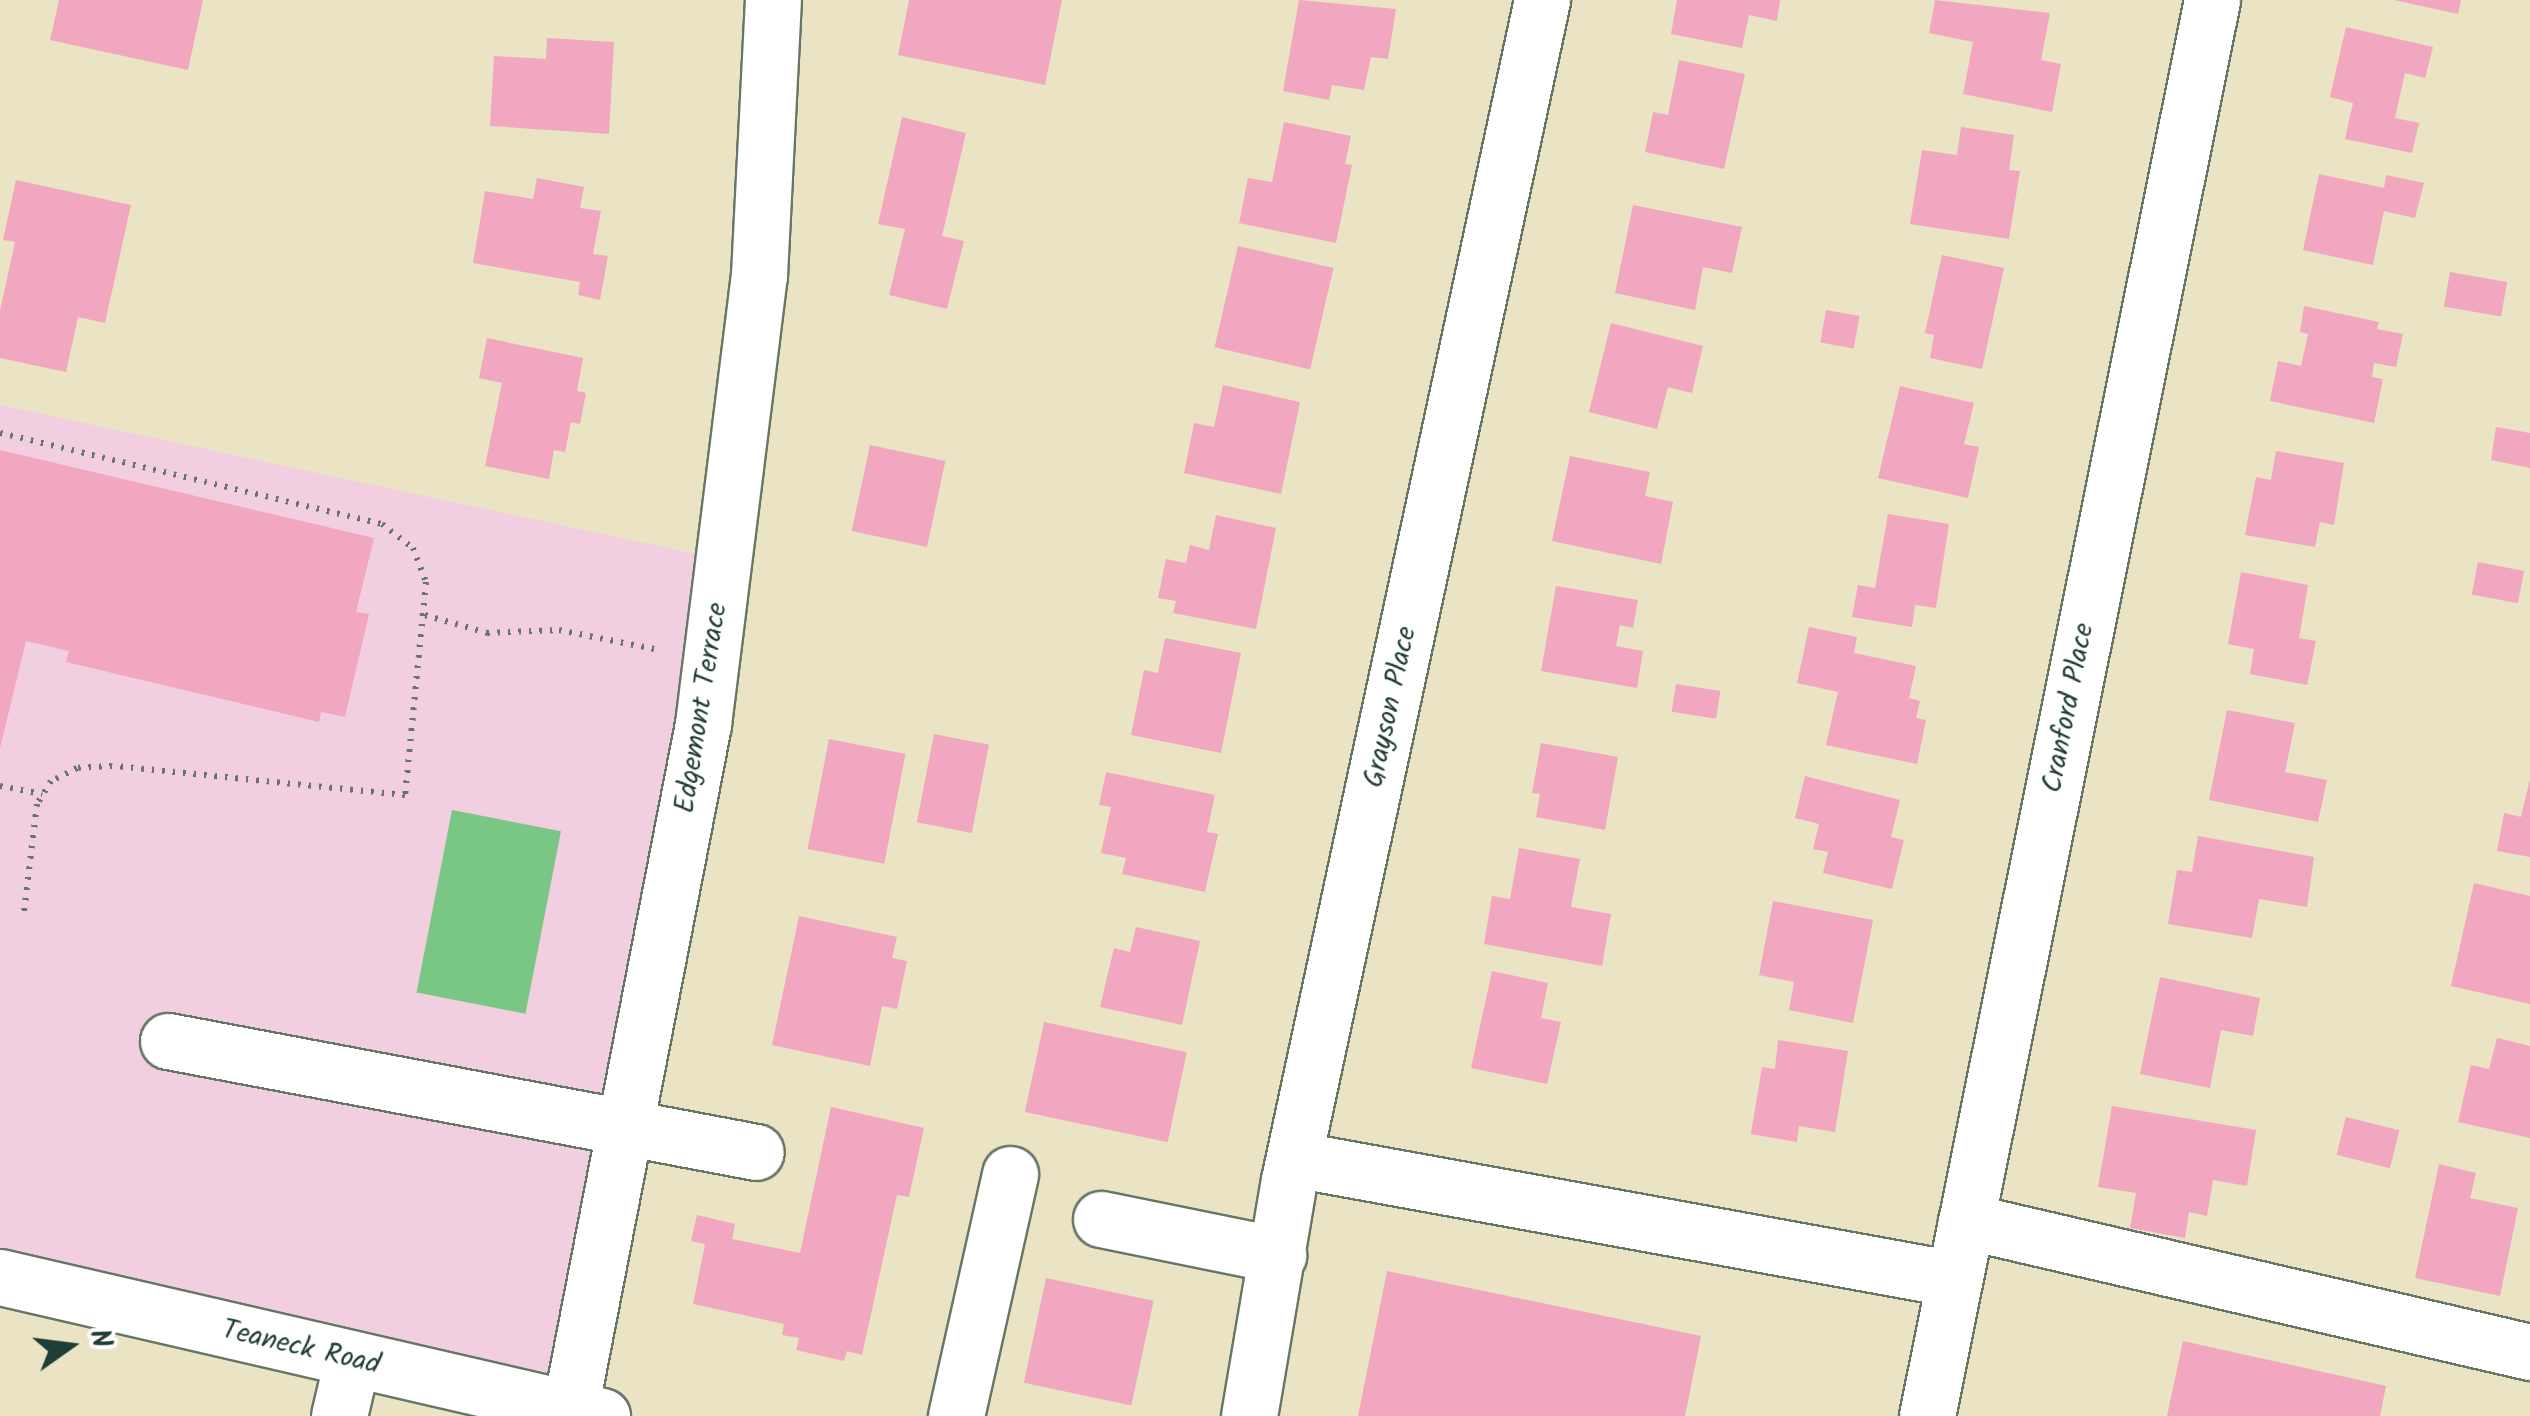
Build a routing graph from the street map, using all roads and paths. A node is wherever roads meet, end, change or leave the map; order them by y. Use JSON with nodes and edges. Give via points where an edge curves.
{"nodes":[{"id":1,"x":773,"y":0,"type":"edge"},
{"id":2,"x":1542,"y":0,"type":"edge"},
{"id":3,"x":2212,"y":0,"type":"edge"},
{"id":4,"x":0,"y":433,"type":"edge"},
{"id":5,"x":425,"y":615,"type":"junction"},
{"id":6,"x":711,"y":660,"type":"junction"},
{"id":7,"x":0,"y":786,"type":"edge"},
{"id":8,"x":42,"y":794,"type":"junction"},
{"id":9,"x":24,"y":911,"type":"dead end"},
{"id":10,"x":168,"y":1041,"type":"dead end"},
{"id":11,"x":628,"y":1128,"type":"junction"},
{"id":12,"x":756,"y":1152,"type":"dead end"},
{"id":13,"x":1294,"y":1159,"type":"junction"},
{"id":14,"x":1010,"y":1174,"type":"dead end"},
{"id":15,"x":1102,"y":1219,"type":"dead end"},
{"id":16,"x":1966,"y":1221,"type":"junction"},
{"id":17,"x":1278,"y":1255,"type":"junction"},
{"id":18,"x":0,"y":1277,"type":"edge"},
{"id":19,"x":1954,"y":1279,"type":"junction"},
{"id":20,"x":2530,"y":1352,"type":"edge"},
{"id":21,"x":352,"y":1360,"type":"junction"},
{"id":22,"x":586,"y":1412,"type":"edge"},
{"id":23,"x":339,"y":1416,"type":"edge"},
{"id":24,"x":956,"y":1416,"type":"edge"},
{"id":25,"x":1249,"y":1416,"type":"edge"},
{"id":26,"x":1926,"y":1416,"type":"edge"}],
"edges":[{"from":1,"to":6,"type":"street","name":"Edgemont Terrace","via":[[759,274]]},
{"from":2,"to":13,"type":"street","name":"Grayson Place"},
{"from":3,"to":16,"type":"street","name":"Cranford Place"},
{"from":4,"to":5,"type":"path","via":[[396,530],[420,556]]},
{"from":5,"to":6,"type":"path","via":[[487,633],[559,630]]},
{"from":5,"to":8,"type":"path","via":[[405,795],[92,765],[64,774]]},
{"from":6,"to":11,"type":"street","name":"Edgemont Terrace"},
{"from":7,"to":8,"type":"path"},
{"from":8,"to":9,"type":"path"},
{"from":10,"to":11,"type":"street"},
{"from":11,"to":12,"type":"street"},
{"from":11,"to":22,"type":"street","name":"Edgemont Terrace"},
{"from":13,"to":17,"type":"street","name":"Grayson Place"},
{"from":13,"to":19,"type":"street"},
{"from":14,"to":24,"type":"street"},
{"from":15,"to":17,"type":"street"},
{"from":16,"to":19,"type":"street","name":"Cranford Place"},
{"from":16,"to":20,"type":"street"},
{"from":17,"to":25,"type":"street","name":"Grayson Place"},
{"from":18,"to":21,"type":"street","name":"Teaneck Road"},
{"from":19,"to":26,"type":"street","name":"Cranford Place"},
{"from":21,"to":22,"type":"street","name":"Teaneck Road"},
{"from":21,"to":23,"type":"street"}]}
